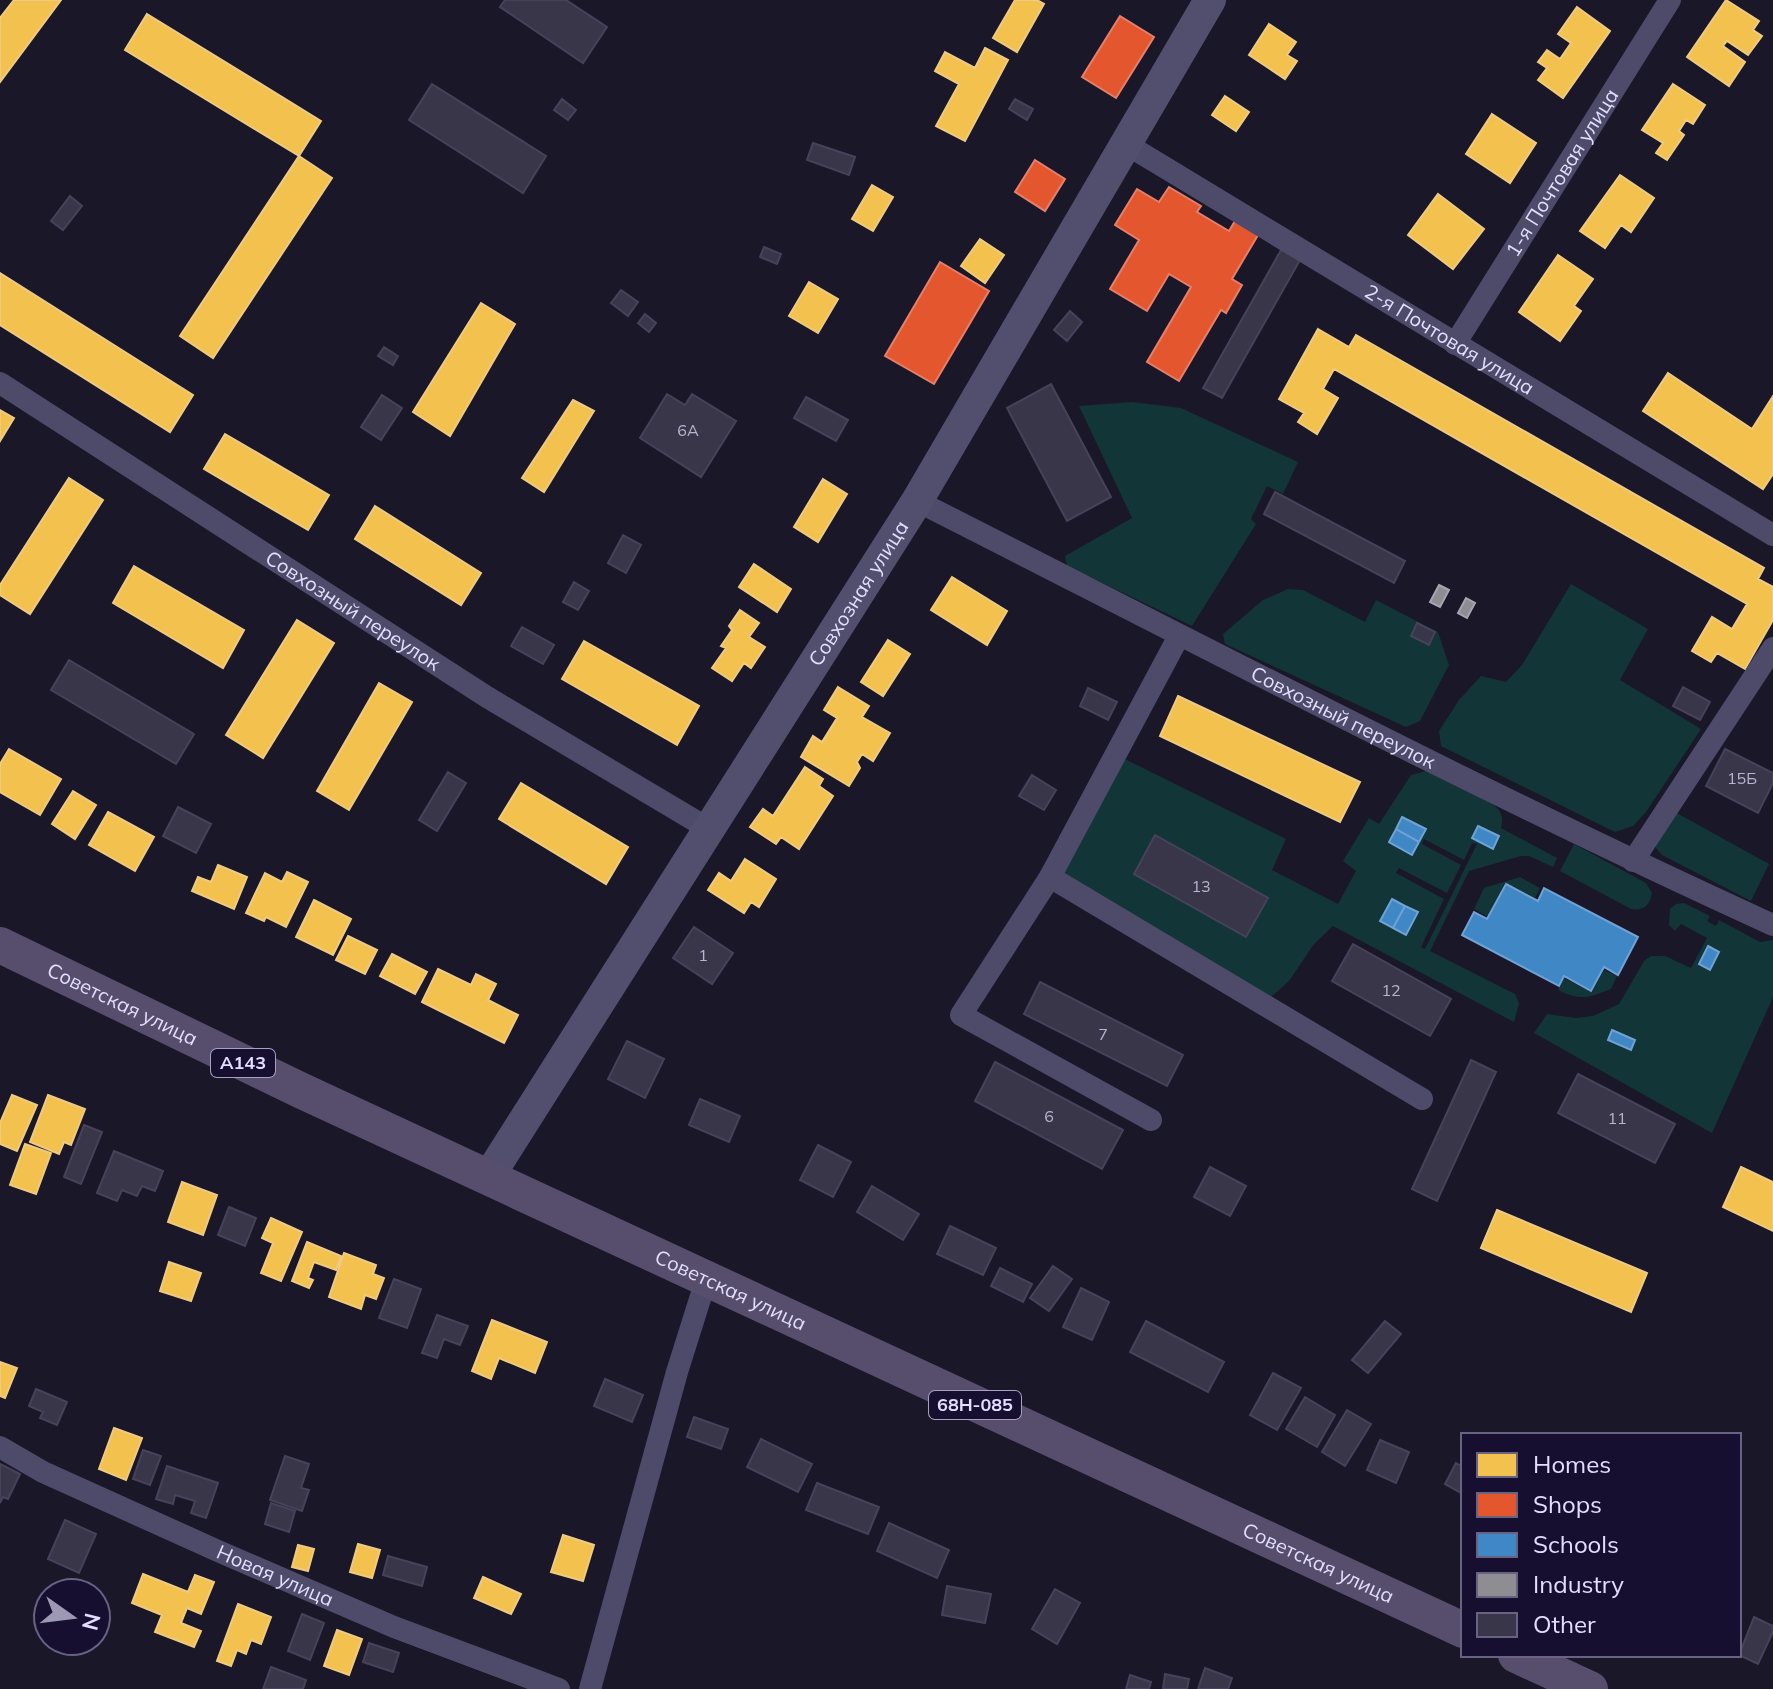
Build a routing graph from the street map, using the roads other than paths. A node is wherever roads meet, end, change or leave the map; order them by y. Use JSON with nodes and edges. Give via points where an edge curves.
{"nodes":[{"id":1,"x":1210,"y":0,"type":"edge"},
{"id":2,"x":1670,"y":0,"type":"edge"},
{"id":3,"x":1126,"y":144,"type":"junction"},
{"id":4,"x":1455,"y":344,"type":"junction"},
{"id":5,"x":0,"y":383,"type":"edge"},
{"id":6,"x":917,"y":501,"type":"junction"},
{"id":7,"x":1773,"y":535,"type":"edge"},
{"id":8,"x":1179,"y":636,"type":"junction"},
{"id":9,"x":1773,"y":648,"type":"edge"},
{"id":10,"x":709,"y":829,"type":"junction"},
{"id":11,"x":1633,"y":861,"type":"junction"},
{"id":12,"x":1050,"y":877,"type":"junction"},
{"id":13,"x":1773,"y":925,"type":"edge"},
{"id":14,"x":0,"y":945,"type":"edge"},
{"id":15,"x":1422,"y":1099,"type":"dead end"},
{"id":16,"x":1151,"y":1120,"type":"dead end"},
{"id":17,"x":489,"y":1176,"type":"junction"},
{"id":18,"x":706,"y":1280,"type":"junction"},
{"id":19,"x":0,"y":1447,"type":"edge"},
{"id":20,"x":1461,"y":1629,"type":"edge"},
{"id":21,"x":1520,"y":1657,"type":"edge"},
{"id":22,"x":559,"y":1689,"type":"edge"},
{"id":23,"x":590,"y":1689,"type":"edge"},
{"id":24,"x":1590,"y":1689,"type":"edge"}],
"edges":[{"from":1,"to":3,"type":"street","name":"Совхозная улица"},
{"from":2,"to":4,"type":"street","name":"1-я Почтовая улица"},
{"from":3,"to":4,"type":"street","name":"2-я Почтовая улица"},
{"from":3,"to":6,"type":"street","name":"Совхозная улица"},
{"from":4,"to":7,"type":"street","name":"2-я Почтовая улица"},
{"from":5,"to":10,"type":"street","name":"Совхозный переулок","via":[[487,697]]},
{"from":6,"to":8,"type":"street","name":"Совхозный переулок"},
{"from":6,"to":10,"type":"street","name":"Совхозная улица"},
{"from":8,"to":11,"type":"street","name":"Совхозный переулок"},
{"from":8,"to":12,"type":"street"},
{"from":9,"to":11,"type":"street"},
{"from":10,"to":17,"type":"street","name":"Совхозная улица"},
{"from":11,"to":13,"type":"street","name":"Совхозный переулок"},
{"from":12,"to":15,"type":"street"},
{"from":12,"to":16,"type":"street","via":[[961,1015]]},
{"from":14,"to":17,"type":"main road","name":"Советская улица","number":"А143"},
{"from":17,"to":18,"type":"main road","name":"Советская улица","number":"68Н-085"},
{"from":18,"to":20,"type":"main road","name":"Советская улица","number":"68Н-085"},
{"from":18,"to":23,"type":"street"},
{"from":19,"to":22,"type":"street","name":"Новая улица","via":[[43,1472],[218,1551],[394,1627]]},
{"from":21,"to":24,"type":"main road"}]}
